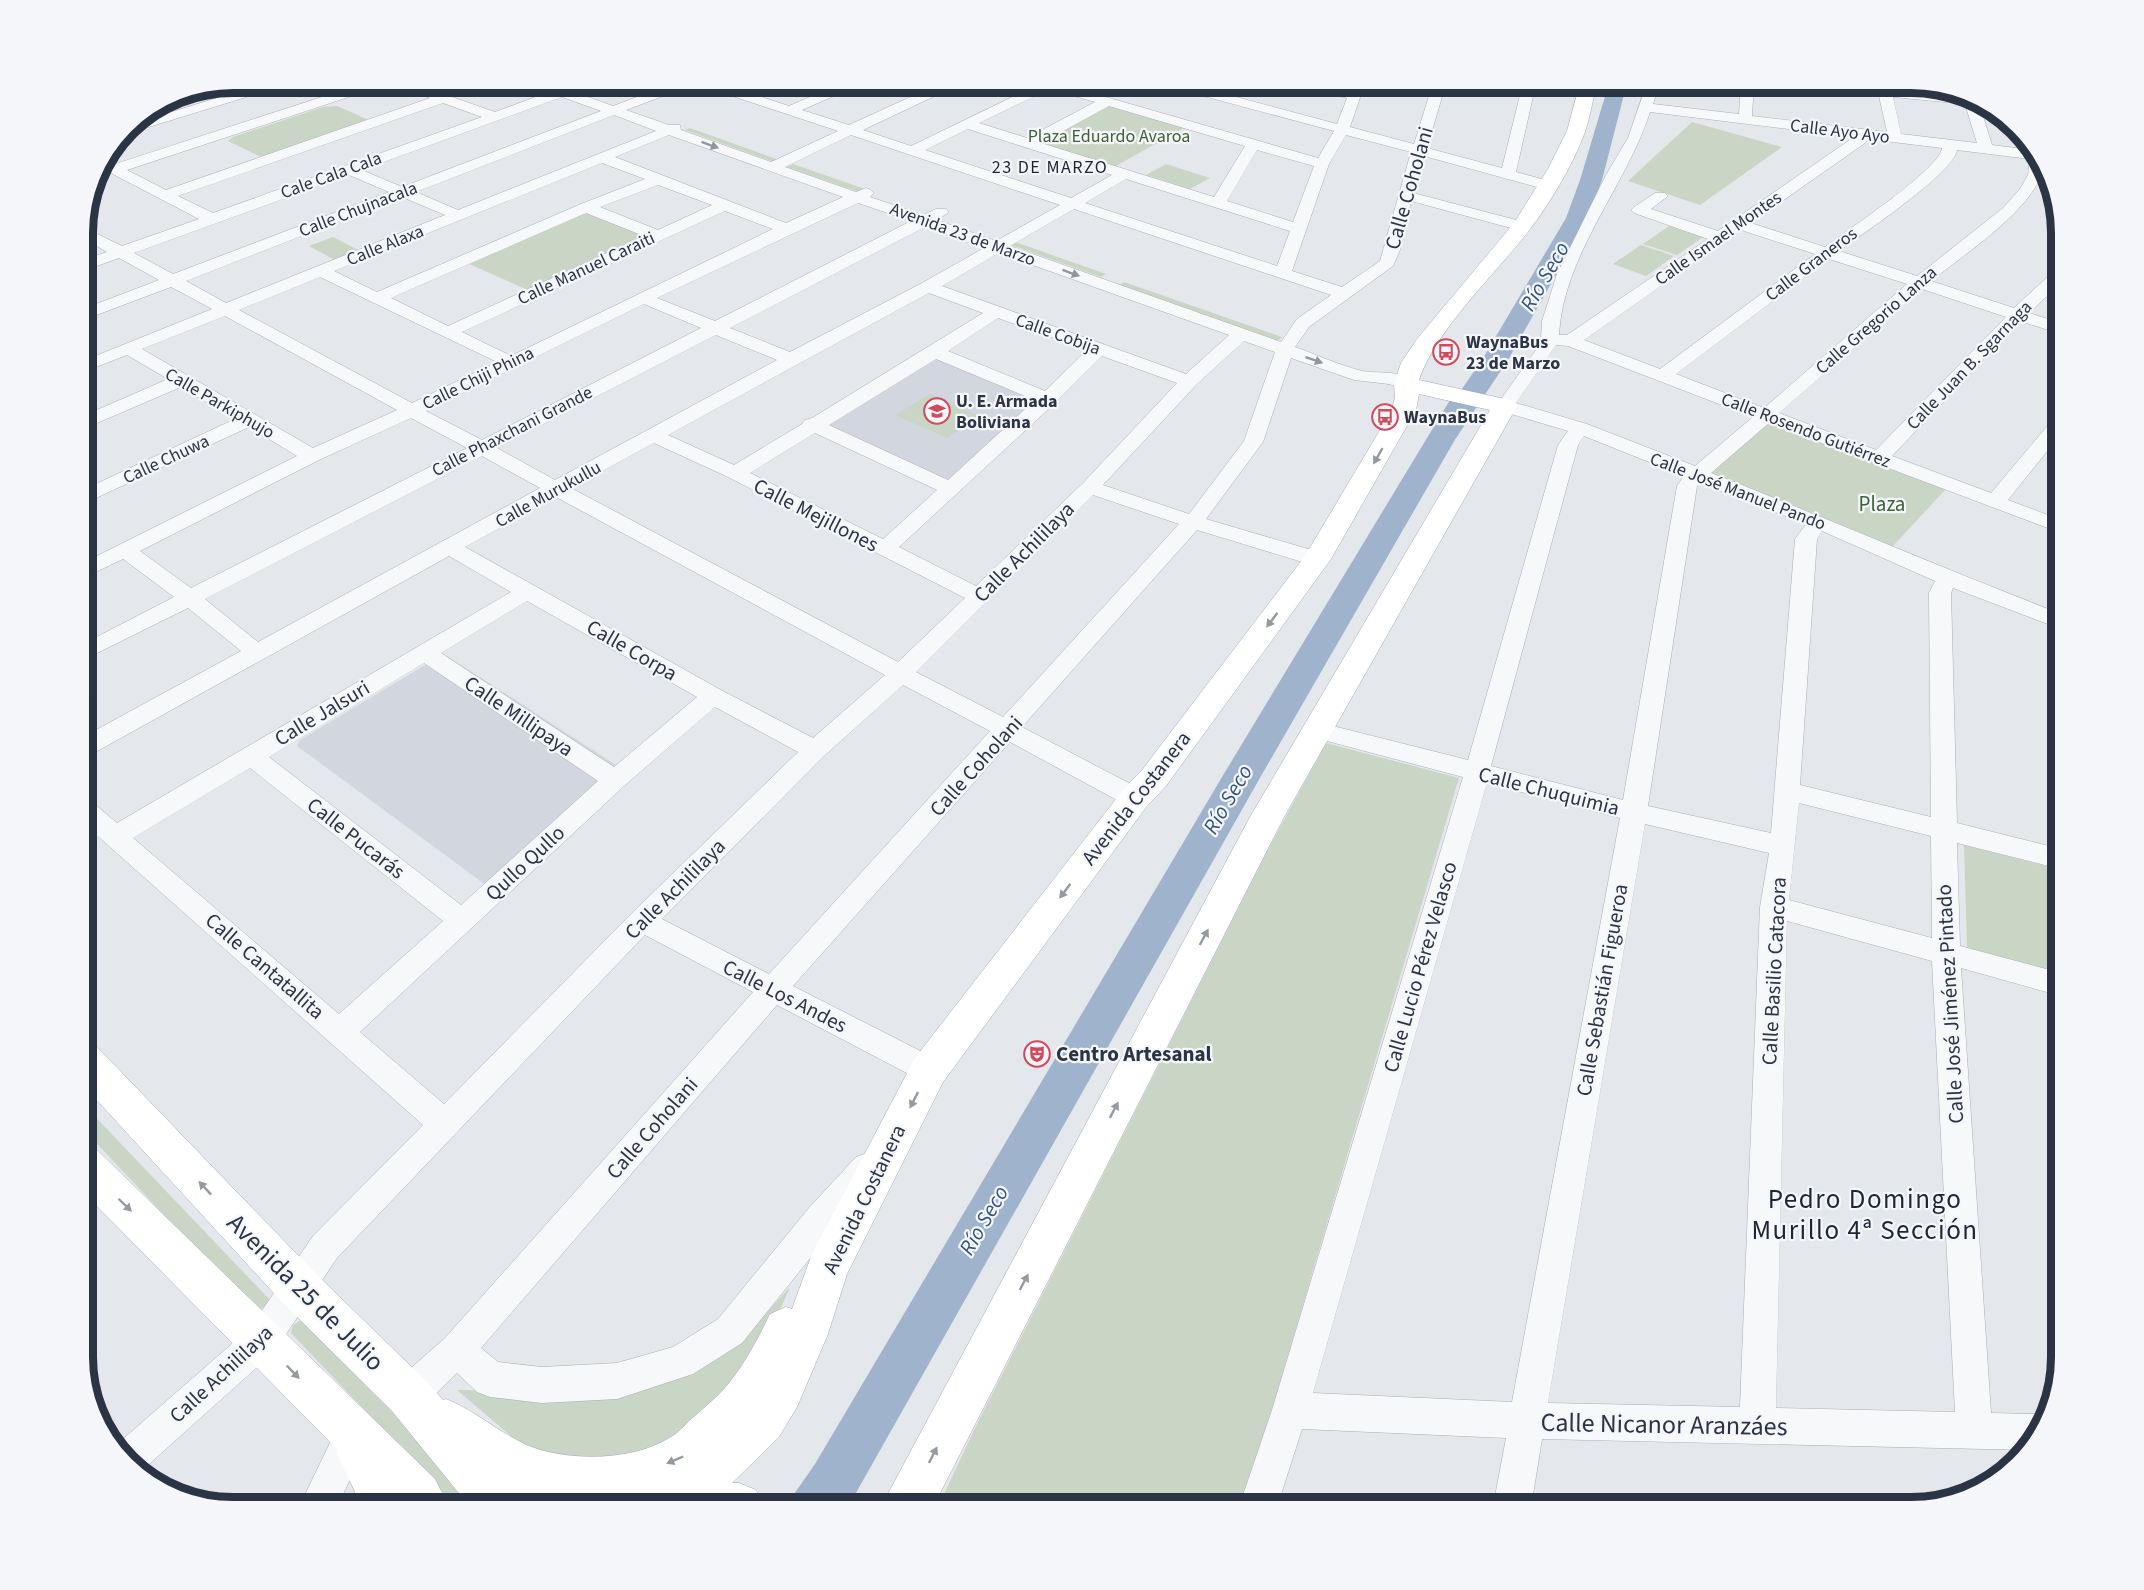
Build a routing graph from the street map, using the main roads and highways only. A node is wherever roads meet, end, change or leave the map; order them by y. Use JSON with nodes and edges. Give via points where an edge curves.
{"nodes":[{"id":1,"x":1585,"y":93,"type":"edge"},
{"id":2,"x":1398,"y":381,"type":"junction"},
{"id":3,"x":93,"y":1070,"type":"edge"},
{"id":4,"x":93,"y":1174,"type":"edge"},
{"id":5,"x":827,"y":1269,"type":"junction"},
{"id":6,"x":408,"y":1395,"type":"junction"},
{"id":7,"x":353,"y":1435,"type":"junction"},
{"id":8,"x":384,"y":1497,"type":"edge"},
{"id":9,"x":419,"y":1497,"type":"edge"},
{"id":10,"x":509,"y":1497,"type":"edge"},
{"id":11,"x":683,"y":1497,"type":"edge"},
{"id":12,"x":913,"y":1497,"type":"edge"}],
"edges":[{"from":1,"to":2,"type":"main road","name":"Avenida Costanera","via":[[1576,131],[1522,226]]},
{"from":2,"to":5,"type":"main road","name":"Avenida Costanera","one_way":true,"via":[[1407,397],[1404,410],[1317,560],[929,1070]]},
{"from":12,"to":2,"type":"main road","name":"Calle José Manuel Pando","one_way":true,"via":[[1262,828],[1492,404]]},
{"from":6,"to":3,"type":"main road","name":"Avenida 25 de Julio","one_way":true,"via":[[297,1286]]},
{"from":4,"to":7,"type":"main road","one_way":true},
{"from":5,"to":6,"type":"main road","one_way":true,"via":[[791,1319],[772,1359],[742,1404],[688,1454],[651,1470],[608,1482],[567,1479],[525,1469],[478,1445]]},
{"from":5,"to":11,"type":"main road","name":"Avenida Costanera","via":[[806,1334],[781,1391],[762,1420]]},
{"from":6,"to":10,"type":"main road","name":"Avenida 25 de Julio","via":[[475,1475]]},
{"from":7,"to":8,"type":"main road"},
{"from":7,"to":9,"type":"main road"}]}
